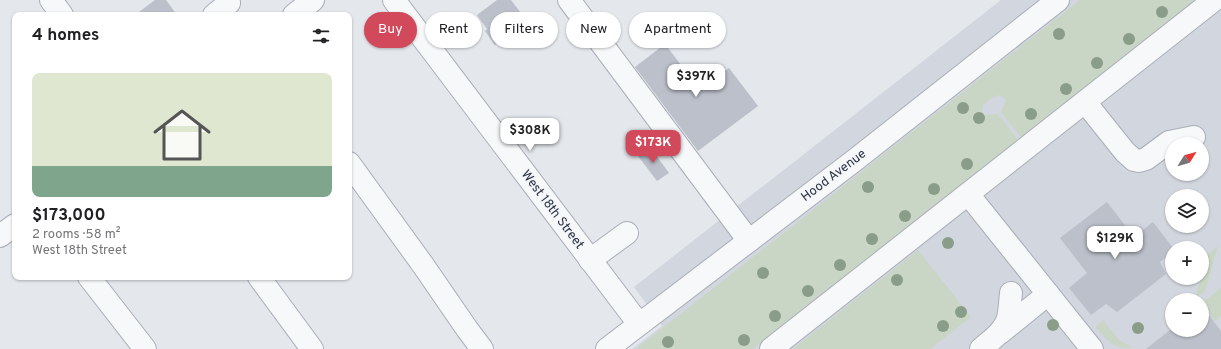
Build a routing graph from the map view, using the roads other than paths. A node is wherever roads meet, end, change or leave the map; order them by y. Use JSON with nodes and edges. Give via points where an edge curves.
{"nodes":[{"id":1,"x":51,"y":0,"type":"edge"},
{"id":2,"x":313,"y":0,"type":"edge"},
{"id":3,"x":394,"y":0,"type":"edge"},
{"id":4,"x":569,"y":0,"type":"edge"},
{"id":5,"x":1058,"y":0,"type":"edge"},
{"id":6,"x":1214,"y":0,"type":"edge"},
{"id":7,"x":60,"y":12,"type":"edge"},
{"id":8,"x":298,"y":12,"type":"edge"},
{"id":9,"x":1085,"y":102,"type":"junction"},
{"id":10,"x":1165,"y":145,"type":"edge"},
{"id":11,"x":352,"y":167,"type":"edge"},
{"id":12,"x":968,"y":194,"type":"junction"},
{"id":13,"x":12,"y":227,"type":"edge"},
{"id":14,"x":627,"y":233,"type":"dead end"},
{"id":15,"x":0,"y":236,"type":"edge"},
{"id":16,"x":749,"y":241,"type":"junction"},
{"id":17,"x":590,"y":260,"type":"junction"},
{"id":18,"x":91,"y":280,"type":"edge"},
{"id":19,"x":261,"y":280,"type":"edge"},
{"id":20,"x":1011,"y":293,"type":"dead end"},
{"id":21,"x":1048,"y":294,"type":"junction"},
{"id":22,"x":639,"y":324,"type":"junction"},
{"id":23,"x":988,"y":343,"type":"edge"},
{"id":24,"x":145,"y":349,"type":"edge"},
{"id":25,"x":312,"y":349,"type":"edge"},
{"id":26,"x":482,"y":349,"type":"edge"},
{"id":27,"x":607,"y":349,"type":"edge"},
{"id":28,"x":770,"y":349,"type":"edge"},
{"id":29,"x":1092,"y":349,"type":"edge"}],
"edges":[{"from":1,"to":7,"type":"street"},
{"from":2,"to":8,"type":"street"},
{"from":3,"to":17,"type":"street","name":"West 18th Street"},
{"from":4,"to":16,"type":"street"},
{"from":5,"to":16,"type":"street","name":"Hood Avenue"},
{"from":6,"to":9,"type":"street"},
{"from":9,"to":10,"type":"street","via":[[1134,160],[1146,159]]},
{"from":9,"to":12,"type":"street"},
{"from":11,"to":26,"type":"street"},
{"from":12,"to":21,"type":"street"},
{"from":12,"to":28,"type":"street"},
{"from":13,"to":15,"type":"street"},
{"from":14,"to":17,"type":"street"},
{"from":16,"to":22,"type":"street","name":"Hood Avenue"},
{"from":17,"to":22,"type":"street","name":"West 18th Street"},
{"from":18,"to":24,"type":"street"},
{"from":19,"to":25,"type":"street"},
{"from":20,"to":23,"type":"street","via":[[1004,328]]},
{"from":21,"to":23,"type":"street"},
{"from":21,"to":29,"type":"street"},
{"from":22,"to":27,"type":"street","name":"Hood Avenue"}]}
